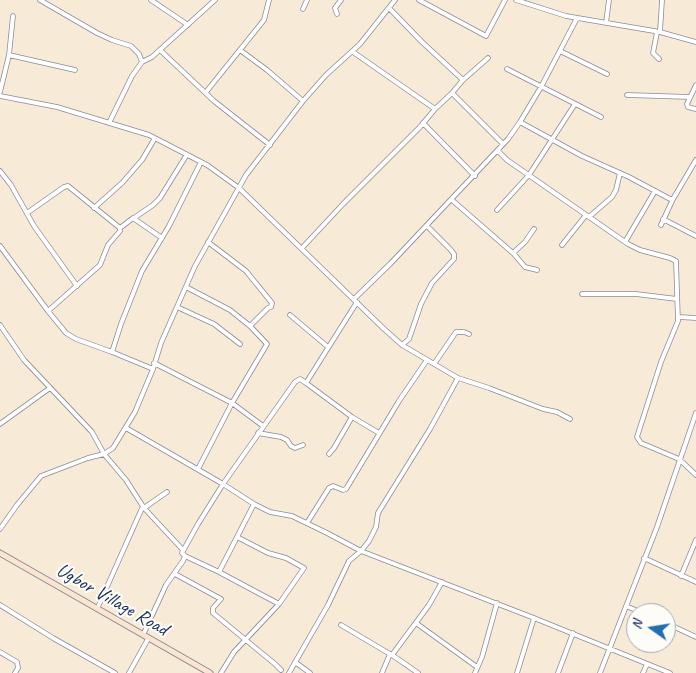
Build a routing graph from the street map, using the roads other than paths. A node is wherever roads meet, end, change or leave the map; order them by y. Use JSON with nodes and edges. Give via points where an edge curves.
{"nodes":[{"id":1,"x":40,"y":0,"type":"edge"},
{"id":2,"x":151,"y":0,"type":"edge"},
{"id":3,"x":215,"y":0,"type":"edge"},
{"id":4,"x":269,"y":0,"type":"edge"},
{"id":5,"x":307,"y":0,"type":"edge"},
{"id":6,"x":341,"y":0,"type":"edge"},
{"id":7,"x":395,"y":0,"type":"edge"},
{"id":8,"x":419,"y":0,"type":"edge"},
{"id":9,"x":505,"y":0,"type":"edge"},
{"id":10,"x":516,"y":0,"type":"edge"},
{"id":11,"x":536,"y":0,"type":"edge"},
{"id":12,"x":609,"y":0,"type":"edge"},
{"id":13,"x":662,"y":0,"type":"edge"},
{"id":14,"x":534,"y":6,"type":"junction"},
{"id":15,"x":389,"y":8,"type":"junction"},
{"id":16,"x":303,"y":9,"type":"dead end"},
{"id":17,"x":338,"y":14,"type":"dead end"},
{"id":18,"x":13,"y":16,"type":"dead end"},
{"id":19,"x":577,"y":18,"type":"junction"},
{"id":20,"x":606,"y":23,"type":"junction"},
{"id":21,"x":188,"y":25,"type":"junction"},
{"id":22,"x":658,"y":32,"type":"junction"},
{"id":23,"x":696,"y":42,"type":"edge"},
{"id":24,"x":160,"y":50,"type":"junction"},
{"id":25,"x":240,"y":50,"type":"junction"},
{"id":26,"x":560,"y":51,"type":"junction"},
{"id":27,"x":353,"y":52,"type":"junction"},
{"id":28,"x":9,"y":55,"type":"junction"},
{"id":29,"x":488,"y":58,"type":"dead end"},
{"id":30,"x":659,"y":59,"type":"dead end"},
{"id":31,"x":142,"y":62,"type":"junction"},
{"id":32,"x":507,"y":69,"type":"dead end"},
{"id":33,"x":75,"y":70,"type":"dead end"},
{"id":34,"x":607,"y":74,"type":"dead end"},
{"id":35,"x":463,"y":80,"type":"junction"},
{"id":36,"x":696,"y":85,"type":"edge"},
{"id":37,"x":541,"y":86,"type":"junction"},
{"id":38,"x":0,"y":92,"type":"edge"},
{"id":39,"x":206,"y":92,"type":"junction"},
{"id":40,"x":452,"y":93,"type":"junction"},
{"id":41,"x":627,"y":94,"type":"dead end"},
{"id":42,"x":0,"y":96,"type":"edge"},
{"id":43,"x":690,"y":97,"type":"junction"},
{"id":44,"x":303,"y":101,"type":"junction"},
{"id":45,"x":575,"y":104,"type":"junction"},
{"id":46,"x":435,"y":109,"type":"junction"},
{"id":47,"x":696,"y":109,"type":"edge"},
{"id":48,"x":601,"y":117,"type":"dead end"},
{"id":49,"x":520,"y":122,"type":"junction"},
{"id":50,"x":109,"y":123,"type":"junction"},
{"id":51,"x":423,"y":123,"type":"junction"},
{"id":52,"x":155,"y":138,"type":"junction"},
{"id":53,"x":553,"y":140,"type":"junction"},
{"id":54,"x":270,"y":144,"type":"junction"},
{"id":55,"x":503,"y":144,"type":"junction"},
{"id":56,"x":498,"y":151,"type":"junction"},
{"id":57,"x":186,"y":156,"type":"junction"},
{"id":58,"x":696,"y":160,"type":"edge"},
{"id":59,"x":201,"y":162,"type":"junction"},
{"id":60,"x":0,"y":171,"type":"edge"},
{"id":61,"x":620,"y":173,"type":"junction"},
{"id":62,"x":529,"y":175,"type":"junction"},
{"id":63,"x":475,"y":176,"type":"junction"},
{"id":64,"x":239,"y":188,"type":"junction"},
{"id":65,"x":655,"y":191,"type":"junction"},
{"id":66,"x":452,"y":200,"type":"junction"},
{"id":67,"x":672,"y":200,"type":"junction"},
{"id":68,"x":94,"y":208,"type":"junction"},
{"id":69,"x":497,"y":210,"type":"dead end"},
{"id":70,"x":27,"y":213,"type":"junction"},
{"id":71,"x":588,"y":216,"type":"junction"},
{"id":72,"x":134,"y":218,"type":"junction"},
{"id":73,"x":663,"y":219,"type":"junction"},
{"id":74,"x":661,"y":225,"type":"dead end"},
{"id":75,"x":426,"y":226,"type":"junction"},
{"id":76,"x":120,"y":228,"type":"junction"},
{"id":77,"x":534,"y":228,"type":"dead end"},
{"id":78,"x":696,"y":236,"type":"edge"},
{"id":79,"x":162,"y":238,"type":"junction"},
{"id":80,"x":208,"y":242,"type":"junction"},
{"id":81,"x":625,"y":242,"type":"junction"},
{"id":82,"x":562,"y":245,"type":"dead end"},
{"id":83,"x":0,"y":246,"type":"edge"},
{"id":84,"x":302,"y":248,"type":"junction"},
{"id":85,"x":513,"y":253,"type":"junction"},
{"id":86,"x":537,"y":270,"type":"dead end"},
{"id":87,"x":77,"y":286,"type":"junction"},
{"id":88,"x":186,"y":288,"type":"junction"},
{"id":89,"x":582,"y":294,"type":"dead end"},
{"id":90,"x":677,"y":299,"type":"junction"},
{"id":91,"x":355,"y":300,"type":"junction"},
{"id":92,"x":177,"y":307,"type":"junction"},
{"id":93,"x":48,"y":311,"type":"junction"},
{"id":94,"x":290,"y":315,"type":"dead end"},
{"id":95,"x":679,"y":317,"type":"junction"},
{"id":96,"x":696,"y":318,"type":"edge"},
{"id":97,"x":0,"y":325,"type":"edge"},
{"id":98,"x":250,"y":326,"type":"junction"},
{"id":99,"x":469,"y":334,"type":"dead end"},
{"id":100,"x":240,"y":344,"type":"dead end"},
{"id":101,"x":402,"y":345,"type":"junction"},
{"id":102,"x":328,"y":348,"type":"junction"},
{"id":103,"x":112,"y":352,"type":"junction"},
{"id":104,"x":427,"y":360,"type":"junction"},
{"id":105,"x":154,"y":363,"type":"junction"},
{"id":106,"x":434,"y":364,"type":"junction"},
{"id":107,"x":153,"y":368,"type":"junction"},
{"id":108,"x":458,"y":378,"type":"junction"},
{"id":109,"x":306,"y":383,"type":"junction"},
{"id":110,"x":50,"y":388,"type":"junction"},
{"id":111,"x":232,"y":403,"type":"junction"},
{"id":112,"x":696,"y":413,"type":"edge"},
{"id":113,"x":352,"y":417,"type":"junction"},
{"id":114,"x":570,"y":419,"type":"dead end"},
{"id":115,"x":0,"y":424,"type":"edge"},
{"id":116,"x":263,"y":426,"type":"junction"},
{"id":117,"x":126,"y":428,"type":"junction"},
{"id":118,"x":258,"y":433,"type":"junction"},
{"id":119,"x":379,"y":434,"type":"junction"},
{"id":120,"x":303,"y":445,"type":"dead end"},
{"id":121,"x":104,"y":454,"type":"junction"},
{"id":122,"x":328,"y":454,"type":"dead end"},
{"id":123,"x":679,"y":459,"type":"junction"},
{"id":124,"x":198,"y":469,"type":"junction"},
{"id":125,"x":696,"y":475,"type":"edge"},
{"id":126,"x":224,"y":484,"type":"junction"},
{"id":127,"x":168,"y":492,"type":"dead end"},
{"id":128,"x":254,"y":504,"type":"junction"},
{"id":129,"x":144,"y":507,"type":"junction"},
{"id":130,"x":308,"y":523,"type":"junction"},
{"id":131,"x":0,"y":529,"type":"edge"},
{"id":132,"x":237,"y":537,"type":"junction"},
{"id":133,"x":696,"y":540,"type":"edge"},
{"id":134,"x":360,"y":552,"type":"junction"},
{"id":135,"x":0,"y":553,"type":"edge"},
{"id":136,"x":184,"y":554,"type":"junction"},
{"id":137,"x":644,"y":558,"type":"junction"},
{"id":138,"x":219,"y":572,"type":"junction"},
{"id":139,"x":175,"y":574,"type":"junction"},
{"id":140,"x":681,"y":576,"type":"junction"},
{"id":141,"x":442,"y":582,"type":"junction"},
{"id":142,"x":696,"y":582,"type":"edge"},
{"id":143,"x":627,"y":603,"type":"edge"},
{"id":144,"x":280,"y":604,"type":"junction"},
{"id":145,"x":497,"y":604,"type":"junction"},
{"id":146,"x":0,"y":605,"type":"edge"},
{"id":147,"x":626,"y":606,"type":"edge"},
{"id":148,"x":97,"y":609,"type":"junction"},
{"id":149,"x":534,"y":618,"type":"junction"},
{"id":150,"x":416,"y":623,"type":"junction"},
{"id":151,"x":341,"y":625,"type":"dead end"},
{"id":152,"x":676,"y":628,"type":"edge"},
{"id":153,"x":573,"y":633,"type":"junction"},
{"id":154,"x":146,"y":637,"type":"junction"},
{"id":155,"x":696,"y":637,"type":"edge"},
{"id":156,"x":246,"y":640,"type":"junction"},
{"id":157,"x":610,"y":649,"type":"junction"},
{"id":158,"x":0,"y":652,"type":"edge"},
{"id":159,"x":391,"y":655,"type":"junction"},
{"id":160,"x":295,"y":662,"type":"junction"},
{"id":161,"x":647,"y":664,"type":"junction"},
{"id":162,"x":477,"y":667,"type":"junction"},
{"id":163,"x":281,"y":670,"type":"dead end"},
{"id":164,"x":15,"y":673,"type":"edge"},
{"id":165,"x":115,"y":673,"type":"edge"},
{"id":166,"x":129,"y":673,"type":"edge"},
{"id":167,"x":210,"y":673,"type":"edge"},
{"id":168,"x":221,"y":673,"type":"edge"},
{"id":169,"x":289,"y":673,"type":"edge"},
{"id":170,"x":310,"y":673,"type":"edge"},
{"id":171,"x":382,"y":673,"type":"edge"},
{"id":172,"x":418,"y":673,"type":"edge"},
{"id":173,"x":475,"y":673,"type":"edge"},
{"id":174,"x":517,"y":673,"type":"edge"},
{"id":175,"x":558,"y":673,"type":"edge"},
{"id":176,"x":600,"y":673,"type":"edge"},
{"id":177,"x":643,"y":673,"type":"edge"},
{"id":178,"x":670,"y":673,"type":"edge"}],
"edges":[{"from":1,"to":31,"type":"street","via":[[97,34],[131,46]]},
{"from":2,"to":21,"type":"street"},
{"from":3,"to":21,"type":"street"},
{"from":4,"to":25,"type":"street","via":[[264,20]]},
{"from":5,"to":16,"type":"street"},
{"from":6,"to":17,"type":"street","via":[[335,8]]},
{"from":7,"to":15,"type":"street"},
{"from":8,"to":9,"type":"street","via":[[486,36]]},
{"from":10,"to":14,"type":"street"},
{"from":11,"to":14,"type":"street"},
{"from":12,"to":20,"type":"street"},
{"from":13,"to":22,"type":"street"},
{"from":14,"to":19,"type":"street"},
{"from":15,"to":27,"type":"street"},
{"from":15,"to":35,"type":"street"},
{"from":18,"to":28,"type":"street"},
{"from":19,"to":20,"type":"street"},
{"from":19,"to":26,"type":"street"},
{"from":20,"to":22,"type":"street"},
{"from":21,"to":24,"type":"street"},
{"from":22,"to":23,"type":"street"},
{"from":22,"to":30,"type":"street","via":[[653,53]]},
{"from":24,"to":31,"type":"street"},
{"from":24,"to":39,"type":"street"},
{"from":25,"to":39,"type":"street"},
{"from":25,"to":44,"type":"street"},
{"from":26,"to":34,"type":"street"},
{"from":26,"to":37,"type":"street"},
{"from":27,"to":44,"type":"street"},
{"from":27,"to":46,"type":"street"},
{"from":28,"to":33,"type":"street"},
{"from":28,"to":38,"type":"street"},
{"from":29,"to":35,"type":"street"},
{"from":31,"to":50,"type":"street"},
{"from":32,"to":37,"type":"street"},
{"from":35,"to":40,"type":"street"},
{"from":36,"to":43,"type":"street"},
{"from":37,"to":45,"type":"street"},
{"from":37,"to":49,"type":"street"},
{"from":39,"to":54,"type":"street","via":[[234,118]]},
{"from":40,"to":46,"type":"street"},
{"from":40,"to":55,"type":"street"},
{"from":41,"to":43,"type":"street"},
{"from":42,"to":50,"type":"street","via":[[57,106]]},
{"from":43,"to":47,"type":"street","via":[[687,106]]},
{"from":44,"to":54,"type":"street"},
{"from":45,"to":48,"type":"street"},
{"from":45,"to":53,"type":"street"},
{"from":46,"to":51,"type":"street"},
{"from":49,"to":53,"type":"street"},
{"from":49,"to":55,"type":"street"},
{"from":50,"to":52,"type":"street"},
{"from":51,"to":63,"type":"street"},
{"from":51,"to":84,"type":"street"},
{"from":52,"to":57,"type":"street"},
{"from":52,"to":68,"type":"street","via":[[142,160],[122,183]]},
{"from":53,"to":61,"type":"street"},
{"from":53,"to":62,"type":"street"},
{"from":54,"to":64,"type":"street"},
{"from":55,"to":56,"type":"street"},
{"from":56,"to":62,"type":"street"},
{"from":56,"to":63,"type":"street"},
{"from":57,"to":59,"type":"street"},
{"from":57,"to":72,"type":"street","via":[[160,198]]},
{"from":58,"to":67,"type":"street"},
{"from":59,"to":64,"type":"street"},
{"from":59,"to":79,"type":"street"},
{"from":60,"to":70,"type":"street"},
{"from":61,"to":65,"type":"street"},
{"from":61,"to":71,"type":"street","via":[[612,197]]},
{"from":62,"to":69,"type":"street"},
{"from":62,"to":71,"type":"street"},
{"from":63,"to":66,"type":"street"},
{"from":64,"to":80,"type":"street"},
{"from":64,"to":84,"type":"street"},
{"from":65,"to":67,"type":"street"},
{"from":65,"to":81,"type":"street"},
{"from":66,"to":75,"type":"street"},
{"from":66,"to":85,"type":"street"},
{"from":67,"to":73,"type":"street"},
{"from":68,"to":70,"type":"street","via":[[64,186]]},
{"from":68,"to":76,"type":"street"},
{"from":70,"to":87,"type":"street"},
{"from":71,"to":81,"type":"street"},
{"from":71,"to":82,"type":"street"},
{"from":72,"to":76,"type":"street"},
{"from":72,"to":79,"type":"street"},
{"from":73,"to":74,"type":"street"},
{"from":73,"to":78,"type":"street"},
{"from":75,"to":91,"type":"street"},
{"from":75,"to":101,"type":"street","via":[[450,249],[454,259],[432,283],[409,339]]},
{"from":76,"to":87,"type":"street","via":[[100,265]]},
{"from":77,"to":85,"type":"street"},
{"from":79,"to":103,"type":"street","via":[[142,271]]},
{"from":80,"to":88,"type":"street"},
{"from":80,"to":98,"type":"street","via":[[246,271],[272,303]]},
{"from":81,"to":90,"type":"street","via":[[675,260]]},
{"from":83,"to":93,"type":"street"},
{"from":84,"to":91,"type":"street"},
{"from":85,"to":86,"type":"street","via":[[525,267]]},
{"from":87,"to":93,"type":"street"},
{"from":88,"to":92,"type":"street"},
{"from":88,"to":98,"type":"street","via":[[230,310]]},
{"from":89,"to":90,"type":"street","via":[[636,294]]},
{"from":90,"to":95,"type":"street"},
{"from":91,"to":101,"type":"street"},
{"from":91,"to":102,"type":"street"},
{"from":92,"to":100,"type":"street","via":[[214,324]]},
{"from":92,"to":105,"type":"street"},
{"from":93,"to":103,"type":"street","via":[[66,333]]},
{"from":94,"to":102,"type":"street"},
{"from":95,"to":96,"type":"street"},
{"from":95,"to":123,"type":"street","via":[[637,437],[641,443]]},
{"from":97,"to":110,"type":"street","via":[[24,360]]},
{"from":98,"to":111,"type":"street","via":[[267,344]]},
{"from":99,"to":106,"type":"street","via":[[456,332]]},
{"from":101,"to":104,"type":"street"},
{"from":102,"to":109,"type":"street"},
{"from":103,"to":107,"type":"street"},
{"from":104,"to":106,"type":"street"},
{"from":104,"to":119,"type":"street"},
{"from":105,"to":107,"type":"street"},
{"from":105,"to":111,"type":"street"},
{"from":106,"to":108,"type":"street"},
{"from":107,"to":117,"type":"street"},
{"from":108,"to":114,"type":"street"},
{"from":108,"to":134,"type":"street","via":[[378,513],[376,527]]},
{"from":109,"to":113,"type":"street"},
{"from":109,"to":116,"type":"street","via":[[300,379],[294,382]]},
{"from":110,"to":115,"type":"street"},
{"from":110,"to":121,"type":"street","via":[[92,432]]},
{"from":111,"to":116,"type":"street"},
{"from":111,"to":124,"type":"street"},
{"from":112,"to":123,"type":"street"},
{"from":113,"to":119,"type":"street"},
{"from":113,"to":122,"type":"street"},
{"from":116,"to":118,"type":"street"},
{"from":117,"to":121,"type":"street","via":[[113,448]]},
{"from":117,"to":124,"type":"street"},
{"from":118,"to":120,"type":"street","via":[[281,437],[295,448]]},
{"from":118,"to":126,"type":"street"},
{"from":119,"to":130,"type":"street","via":[[346,489],[329,488]]},
{"from":121,"to":129,"type":"street"},
{"from":121,"to":131,"type":"street","via":[[42,476]]},
{"from":123,"to":125,"type":"street"},
{"from":123,"to":137,"type":"street"},
{"from":124,"to":126,"type":"street"},
{"from":126,"to":128,"type":"street"},
{"from":126,"to":136,"type":"street","via":[[198,524]]},
{"from":127,"to":129,"type":"street"},
{"from":128,"to":130,"type":"street"},
{"from":128,"to":132,"type":"street"},
{"from":129,"to":136,"type":"street"},
{"from":129,"to":148,"type":"street"},
{"from":130,"to":134,"type":"street"},
{"from":132,"to":138,"type":"street"},
{"from":132,"to":144,"type":"street","via":[[303,566],[304,570]]},
{"from":133,"to":140,"type":"street"},
{"from":134,"to":141,"type":"street"},
{"from":134,"to":160,"type":"street","via":[[349,561]]},
{"from":135,"to":148,"type":"street","name":"Ugbor Village Road"},
{"from":136,"to":138,"type":"street"},
{"from":136,"to":139,"type":"street"},
{"from":137,"to":140,"type":"street"},
{"from":137,"to":143,"type":"street"},
{"from":138,"to":144,"type":"street"},
{"from":139,"to":154,"type":"street","via":[[166,585]]},
{"from":139,"to":156,"type":"street","via":[[221,599],[213,613]]},
{"from":140,"to":142,"type":"street"},
{"from":141,"to":145,"type":"street"},
{"from":141,"to":150,"type":"street"},
{"from":144,"to":156,"type":"street"},
{"from":145,"to":149,"type":"street"},
{"from":145,"to":162,"type":"street"},
{"from":146,"to":165,"type":"street"},
{"from":147,"to":157,"type":"street"},
{"from":148,"to":154,"type":"street","name":"Ugbor Village Road"},
{"from":149,"to":153,"type":"street"},
{"from":149,"to":174,"type":"street"},
{"from":150,"to":159,"type":"street"},
{"from":150,"to":162,"type":"street"},
{"from":151,"to":159,"type":"street"},
{"from":152,"to":155,"type":"street"},
{"from":153,"to":157,"type":"street"},
{"from":153,"to":175,"type":"street"},
{"from":154,"to":166,"type":"street"},
{"from":154,"to":167,"type":"street","name":"Ugbor Village Road"},
{"from":156,"to":163,"type":"street"},
{"from":156,"to":168,"type":"street"},
{"from":157,"to":161,"type":"street"},
{"from":157,"to":176,"type":"street"},
{"from":158,"to":164,"type":"street","via":[[17,662]]},
{"from":159,"to":171,"type":"street"},
{"from":159,"to":172,"type":"street"},
{"from":160,"to":169,"type":"street"},
{"from":160,"to":170,"type":"street"},
{"from":161,"to":177,"type":"street"},
{"from":161,"to":178,"type":"street"},
{"from":162,"to":173,"type":"street"}]}
